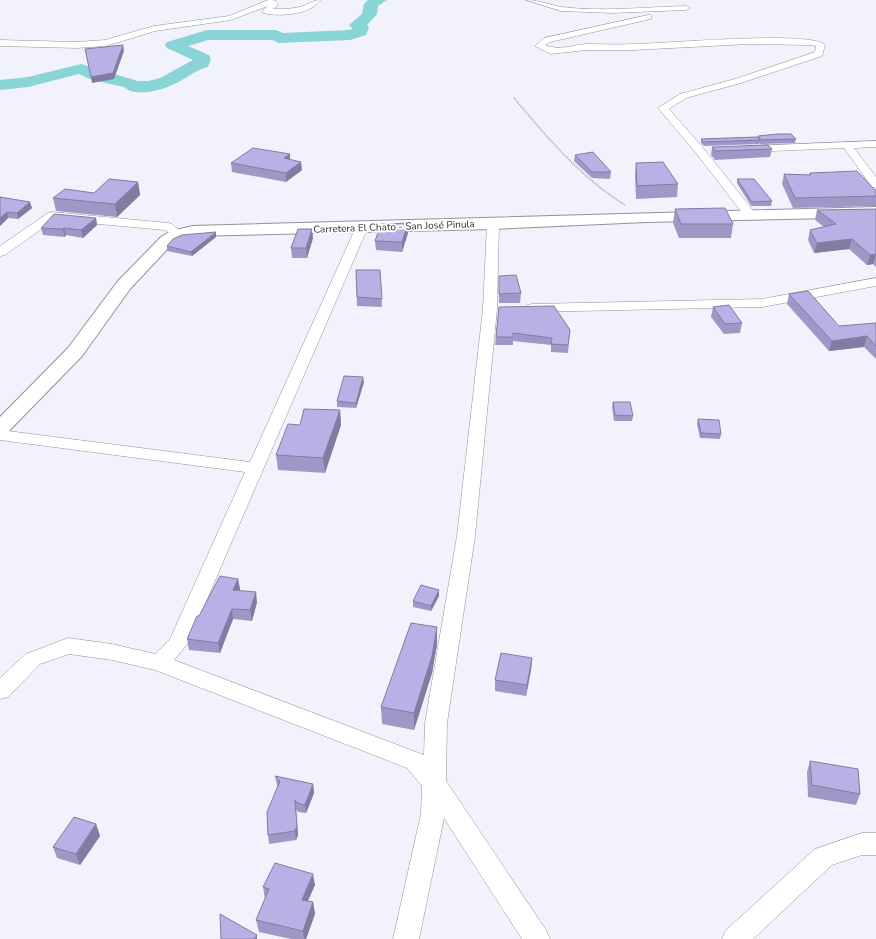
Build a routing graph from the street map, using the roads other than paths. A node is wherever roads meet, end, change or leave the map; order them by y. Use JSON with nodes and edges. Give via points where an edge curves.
{"nodes":[{"id":1,"x":317,"y":0,"type":"edge"},
{"id":2,"x":530,"y":0,"type":"edge"},
{"id":3,"x":0,"y":43,"type":"edge"},
{"id":4,"x":876,"y":144,"type":"edge"},
{"id":5,"x":848,"y":145,"type":"junction"},
{"id":6,"x":740,"y":149,"type":"edge"},
{"id":7,"x":716,"y":150,"type":"edge"},
{"id":8,"x":700,"y":151,"type":"junction"},
{"id":9,"x":876,"y":185,"type":"edge"},
{"id":10,"x":876,"y":212,"type":"edge"},
{"id":11,"x":751,"y":216,"type":"junction"},
{"id":12,"x":493,"y":224,"type":"junction"},
{"id":13,"x":362,"y":227,"type":"junction"},
{"id":14,"x":177,"y":234,"type":"junction"},
{"id":15,"x":0,"y":252,"type":"edge"},
{"id":16,"x":876,"y":282,"type":"edge"},
{"id":17,"x":521,"y":308,"type":"edge"},
{"id":18,"x":0,"y":429,"type":"edge"},
{"id":19,"x":0,"y":435,"type":"edge"},
{"id":20,"x":255,"y":468,"type":"junction"},
{"id":21,"x":159,"y":663,"type":"junction"},
{"id":22,"x":0,"y":691,"type":"edge"},
{"id":23,"x":434,"y":783,"type":"junction"},
{"id":24,"x":876,"y":844,"type":"edge"},
{"id":25,"x":406,"y":939,"type":"edge"},
{"id":26,"x":537,"y":939,"type":"edge"},
{"id":27,"x":735,"y":939,"type":"edge"}],
"edges":[{"from":1,"to":3,"type":"street","via":[[302,9],[270,12],[266,11],[274,4],[270,2],[231,18],[154,30],[106,43]]},
{"from":2,"to":8,"type":"street","via":[[561,9],[686,8],[547,40],[539,46],[551,51],[586,47],[633,48],[749,41],[811,42],[822,45],[819,54],[683,96],[662,108]]},
{"from":4,"to":5,"type":"street"},
{"from":5,"to":6,"type":"street"},
{"from":5,"to":9,"type":"street"},
{"from":7,"to":8,"type":"street"},
{"from":8,"to":11,"type":"street"},
{"from":10,"to":11,"type":"main road","name":"Carretera El Chato - San José Pinula"},
{"from":11,"to":12,"type":"main road","name":"Carretera El Chato - San José Pinula","via":[[646,217]]},
{"from":12,"to":13,"type":"main road","name":"Carretera El Chato - San José Pinula"},
{"from":12,"to":23,"type":"street","via":[[497,309],[466,536],[436,723]]},
{"from":13,"to":14,"type":"main road","name":"Carretera El Chato - San José Pinula","via":[[193,231]]},
{"from":13,"to":20,"type":"street"},
{"from":14,"to":15,"type":"street","via":[[168,227],[52,216]]},
{"from":14,"to":18,"type":"main road","name":"Carretera El Chato - San José Pinula","via":[[167,240],[124,285],[75,352]]},
{"from":16,"to":17,"type":"street","via":[[762,303]]},
{"from":19,"to":20,"type":"street"},
{"from":20,"to":21,"type":"street","via":[[178,644]]},
{"from":21,"to":22,"type":"street","via":[[112,652],[68,646],[33,659]]},
{"from":21,"to":23,"type":"street","via":[[415,761]]},
{"from":23,"to":25,"type":"street","via":[[433,814]]},
{"from":23,"to":26,"type":"street"},
{"from":24,"to":27,"type":"street","via":[[862,844],[824,857]]}]}
